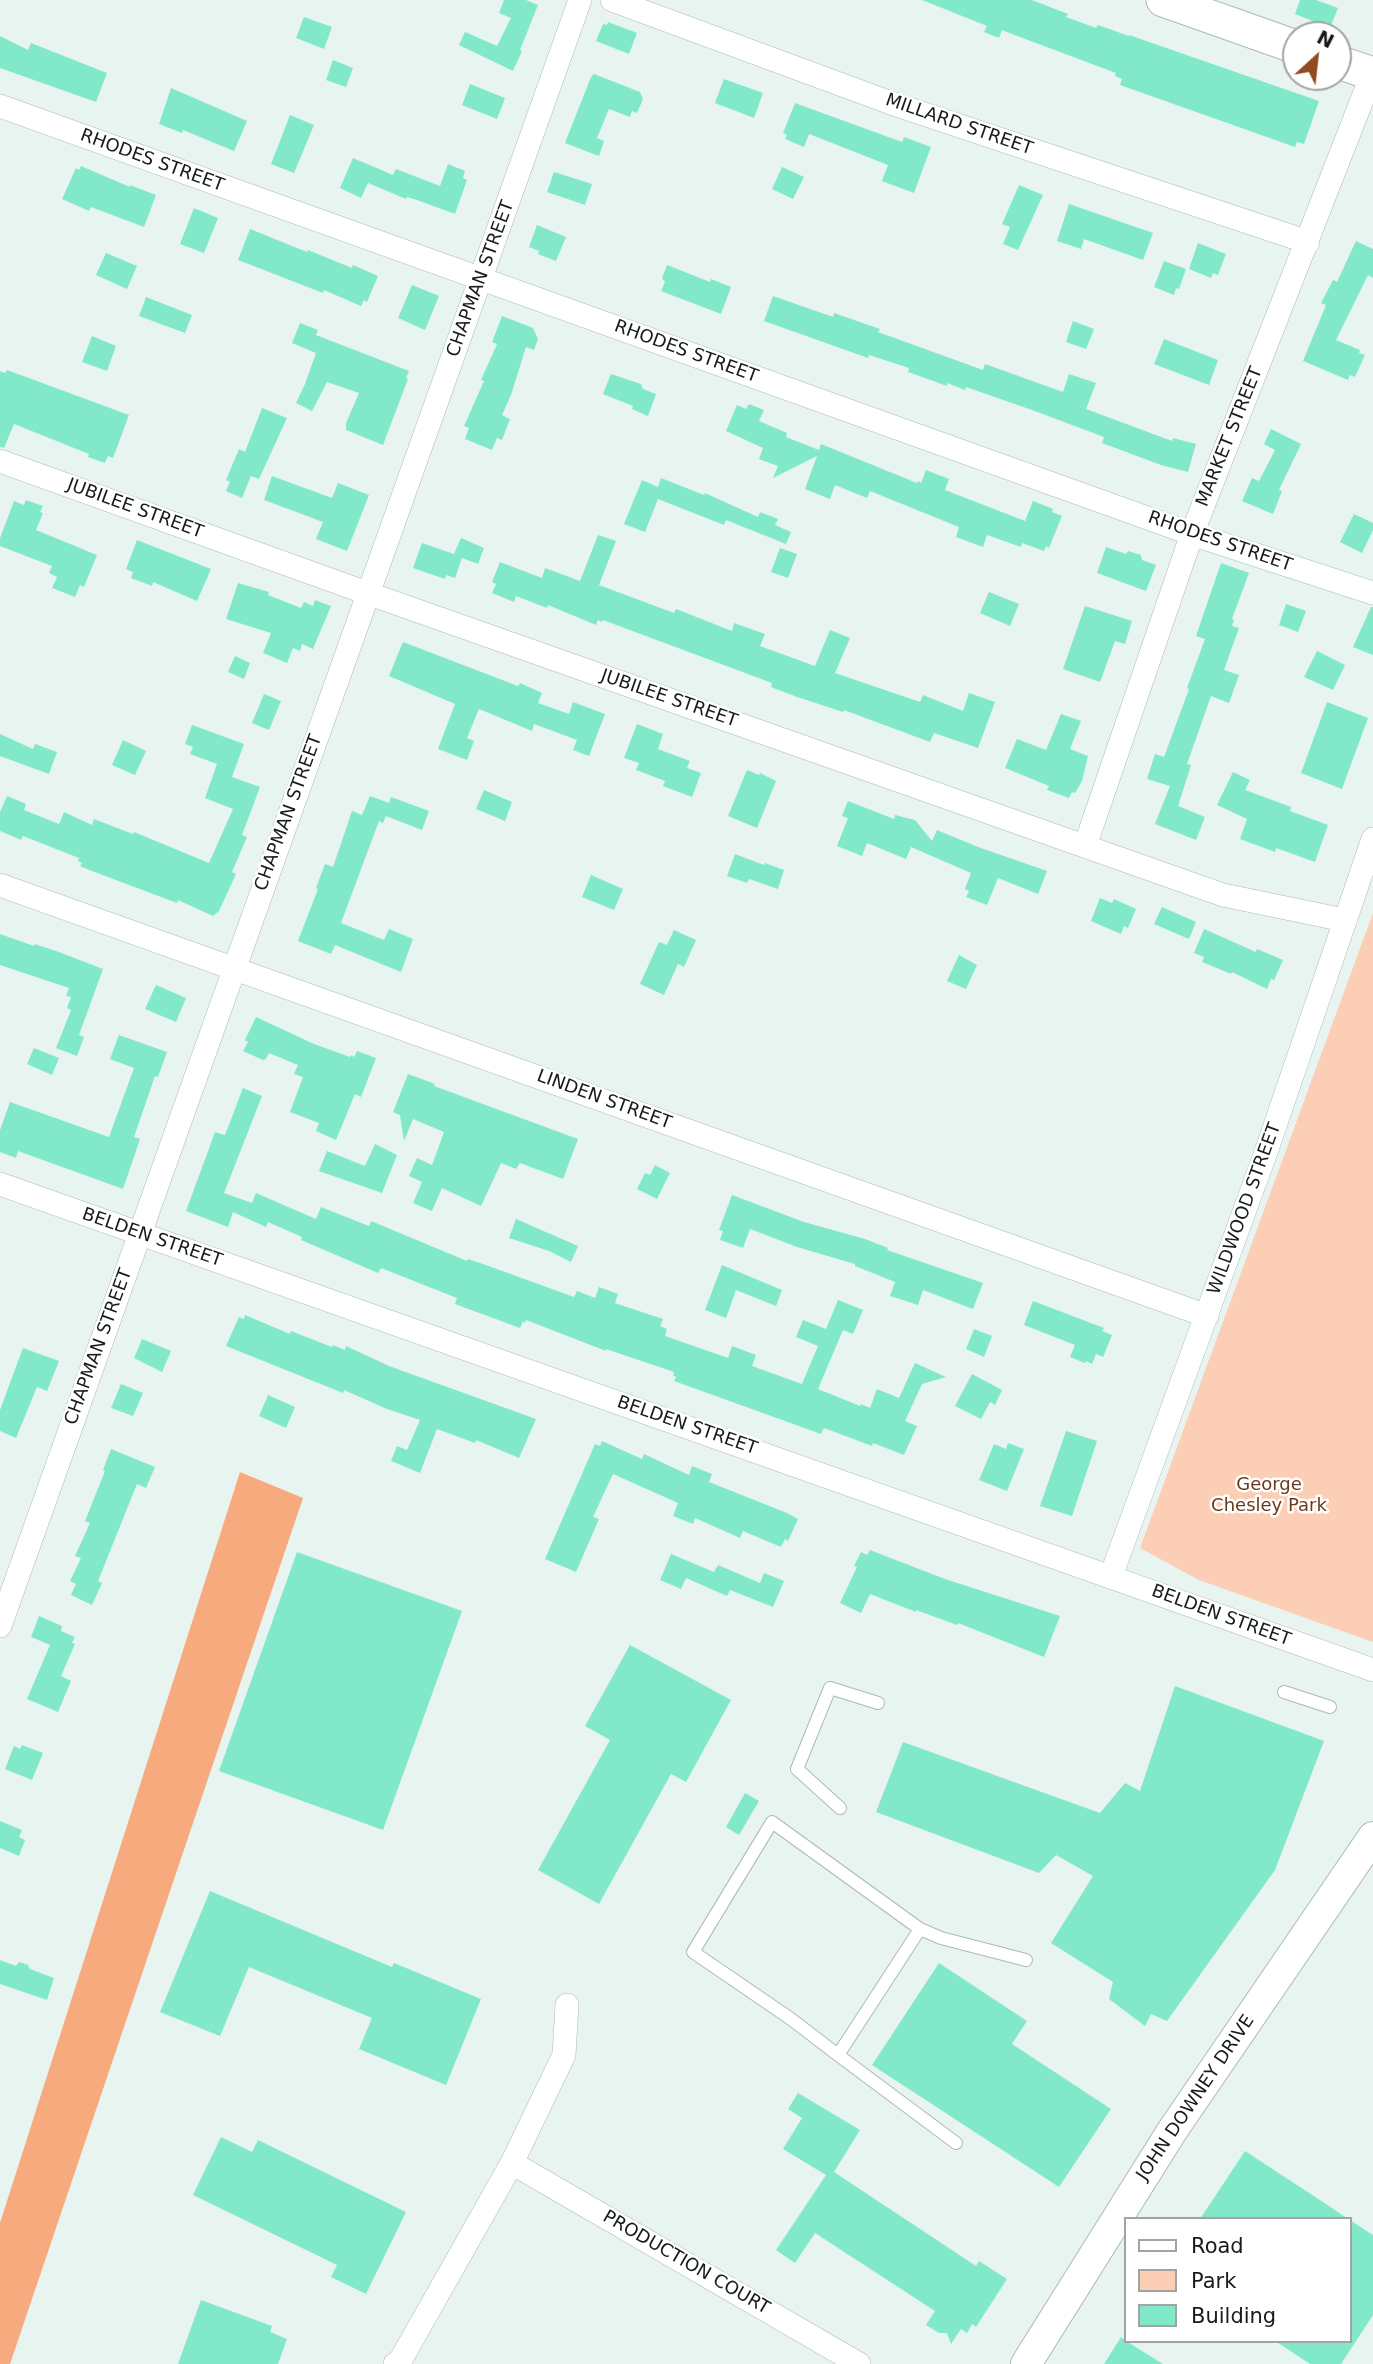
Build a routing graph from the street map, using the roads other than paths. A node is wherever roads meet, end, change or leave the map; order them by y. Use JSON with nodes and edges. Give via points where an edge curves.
{"nodes":[{"id":1,"x":580,"y":0,"type":"edge"},
{"id":2,"x":612,"y":0,"type":"edge"},
{"id":3,"x":1163,"y":0,"type":"edge"},
{"id":4,"x":1282,"y":42,"type":"edge"},
{"id":5,"x":1352,"y":66,"type":"edge"},
{"id":6,"x":1373,"y":73,"type":"edge"},
{"id":7,"x":0,"y":106,"type":"edge"},
{"id":8,"x":1308,"y":242,"type":"junction"},
{"id":9,"x":481,"y":279,"type":"junction"},
{"id":10,"x":0,"y":461,"type":"edge"},
{"id":11,"x":1192,"y":534,"type":"junction"},
{"id":12,"x":367,"y":593,"type":"junction"},
{"id":13,"x":1373,"y":593,"type":"edge"},
{"id":14,"x":1373,"y":839,"type":"edge"},
{"id":15,"x":1085,"y":846,"type":"junction"},
{"id":16,"x":0,"y":884,"type":"edge"},
{"id":17,"x":1344,"y":920,"type":"junction"},
{"id":18,"x":233,"y":967,"type":"junction"},
{"id":19,"x":0,"y":1184,"type":"edge"},
{"id":20,"x":140,"y":1233,"type":"junction"},
{"id":21,"x":1207,"y":1316,"type":"junction"},
{"id":22,"x":1111,"y":1576,"type":"junction"},
{"id":23,"x":0,"y":1626,"type":"edge"},
{"id":24,"x":1373,"y":1670,"type":"edge"},
{"id":25,"x":1284,"y":1692,"type":"dead end"},
{"id":26,"x":878,"y":1703,"type":"dead end"},
{"id":27,"x":1331,"y":1707,"type":"dead end"},
{"id":28,"x":841,"y":1808,"type":"dead end"},
{"id":29,"x":1373,"y":1837,"type":"edge"},
{"id":30,"x":920,"y":1929,"type":"junction"},
{"id":31,"x":1026,"y":1960,"type":"dead end"},
{"id":32,"x":567,"y":2005,"type":"dead end"},
{"id":33,"x":838,"y":2055,"type":"junction"},
{"id":34,"x":956,"y":2143,"type":"dead end"},
{"id":35,"x":512,"y":2163,"type":"junction"},
{"id":36,"x":394,"y":2364,"type":"edge"},
{"id":37,"x":859,"y":2364,"type":"edge"},
{"id":38,"x":1026,"y":2364,"type":"edge"}],
"edges":[{"from":1,"to":9,"type":"street","name":"CHAPMAN STREET"},
{"from":2,"to":8,"type":"street","name":"MILLARD STREET","via":[[891,103]]},
{"from":3,"to":4,"type":"main road"},
{"from":5,"to":6,"type":"main road"},
{"from":6,"to":8,"type":"street","name":"MARKET STREET"},
{"from":7,"to":9,"type":"street","name":"RHODES STREET"},
{"from":8,"to":11,"type":"street","name":"MARKET STREET"},
{"from":9,"to":11,"type":"street","name":"RHODES STREET"},
{"from":9,"to":12,"type":"street","name":"CHAPMAN STREET"},
{"from":10,"to":12,"type":"street","name":"JUBILEE STREET"},
{"from":11,"to":13,"type":"street","name":"RHODES STREET"},
{"from":11,"to":15,"type":"street","name":"MARKET STREET"},
{"from":12,"to":15,"type":"street","name":"JUBILEE STREET"},
{"from":12,"to":18,"type":"street","name":"CHAPMAN STREET"},
{"from":14,"to":17,"type":"street","name":"WILDWOOD STREET"},
{"from":15,"to":17,"type":"street","name":"JUBILEE STREET","via":[[1223,895]]},
{"from":16,"to":18,"type":"street","name":"LINDEN STREET"},
{"from":17,"to":21,"type":"street","name":"WILDWOOD STREET"},
{"from":18,"to":20,"type":"street","name":"CHAPMAN STREET"},
{"from":18,"to":21,"type":"street","name":"LINDEN STREET"},
{"from":19,"to":20,"type":"street","name":"BELDEN STREET"},
{"from":20,"to":22,"type":"street","name":"BELDEN STREET"},
{"from":20,"to":23,"type":"street","name":"CHAPMAN STREET"},
{"from":21,"to":22,"type":"street","name":"WILDWOOD STREET"},
{"from":22,"to":24,"type":"street","name":"BELDEN STREET"},
{"from":25,"to":27,"type":"lane"},
{"from":26,"to":28,"type":"lane","via":[[830,1688],[797,1769]]},
{"from":29,"to":38,"type":"street","name":"JOHN DOWNEY DRIVE","via":[[1172,2131]]},
{"from":30,"to":31,"type":"lane"},
{"from":30,"to":33,"type":"lane"},
{"from":30,"to":33,"type":"lane","via":[[772,1822],[693,1952]]},
{"from":32,"to":35,"type":"street","via":[[564,2055]]},
{"from":33,"to":34,"type":"lane"},
{"from":35,"to":36,"type":"street","via":[[400,2361]]},
{"from":35,"to":37,"type":"street","name":"PRODUCTION COURT"}]}
